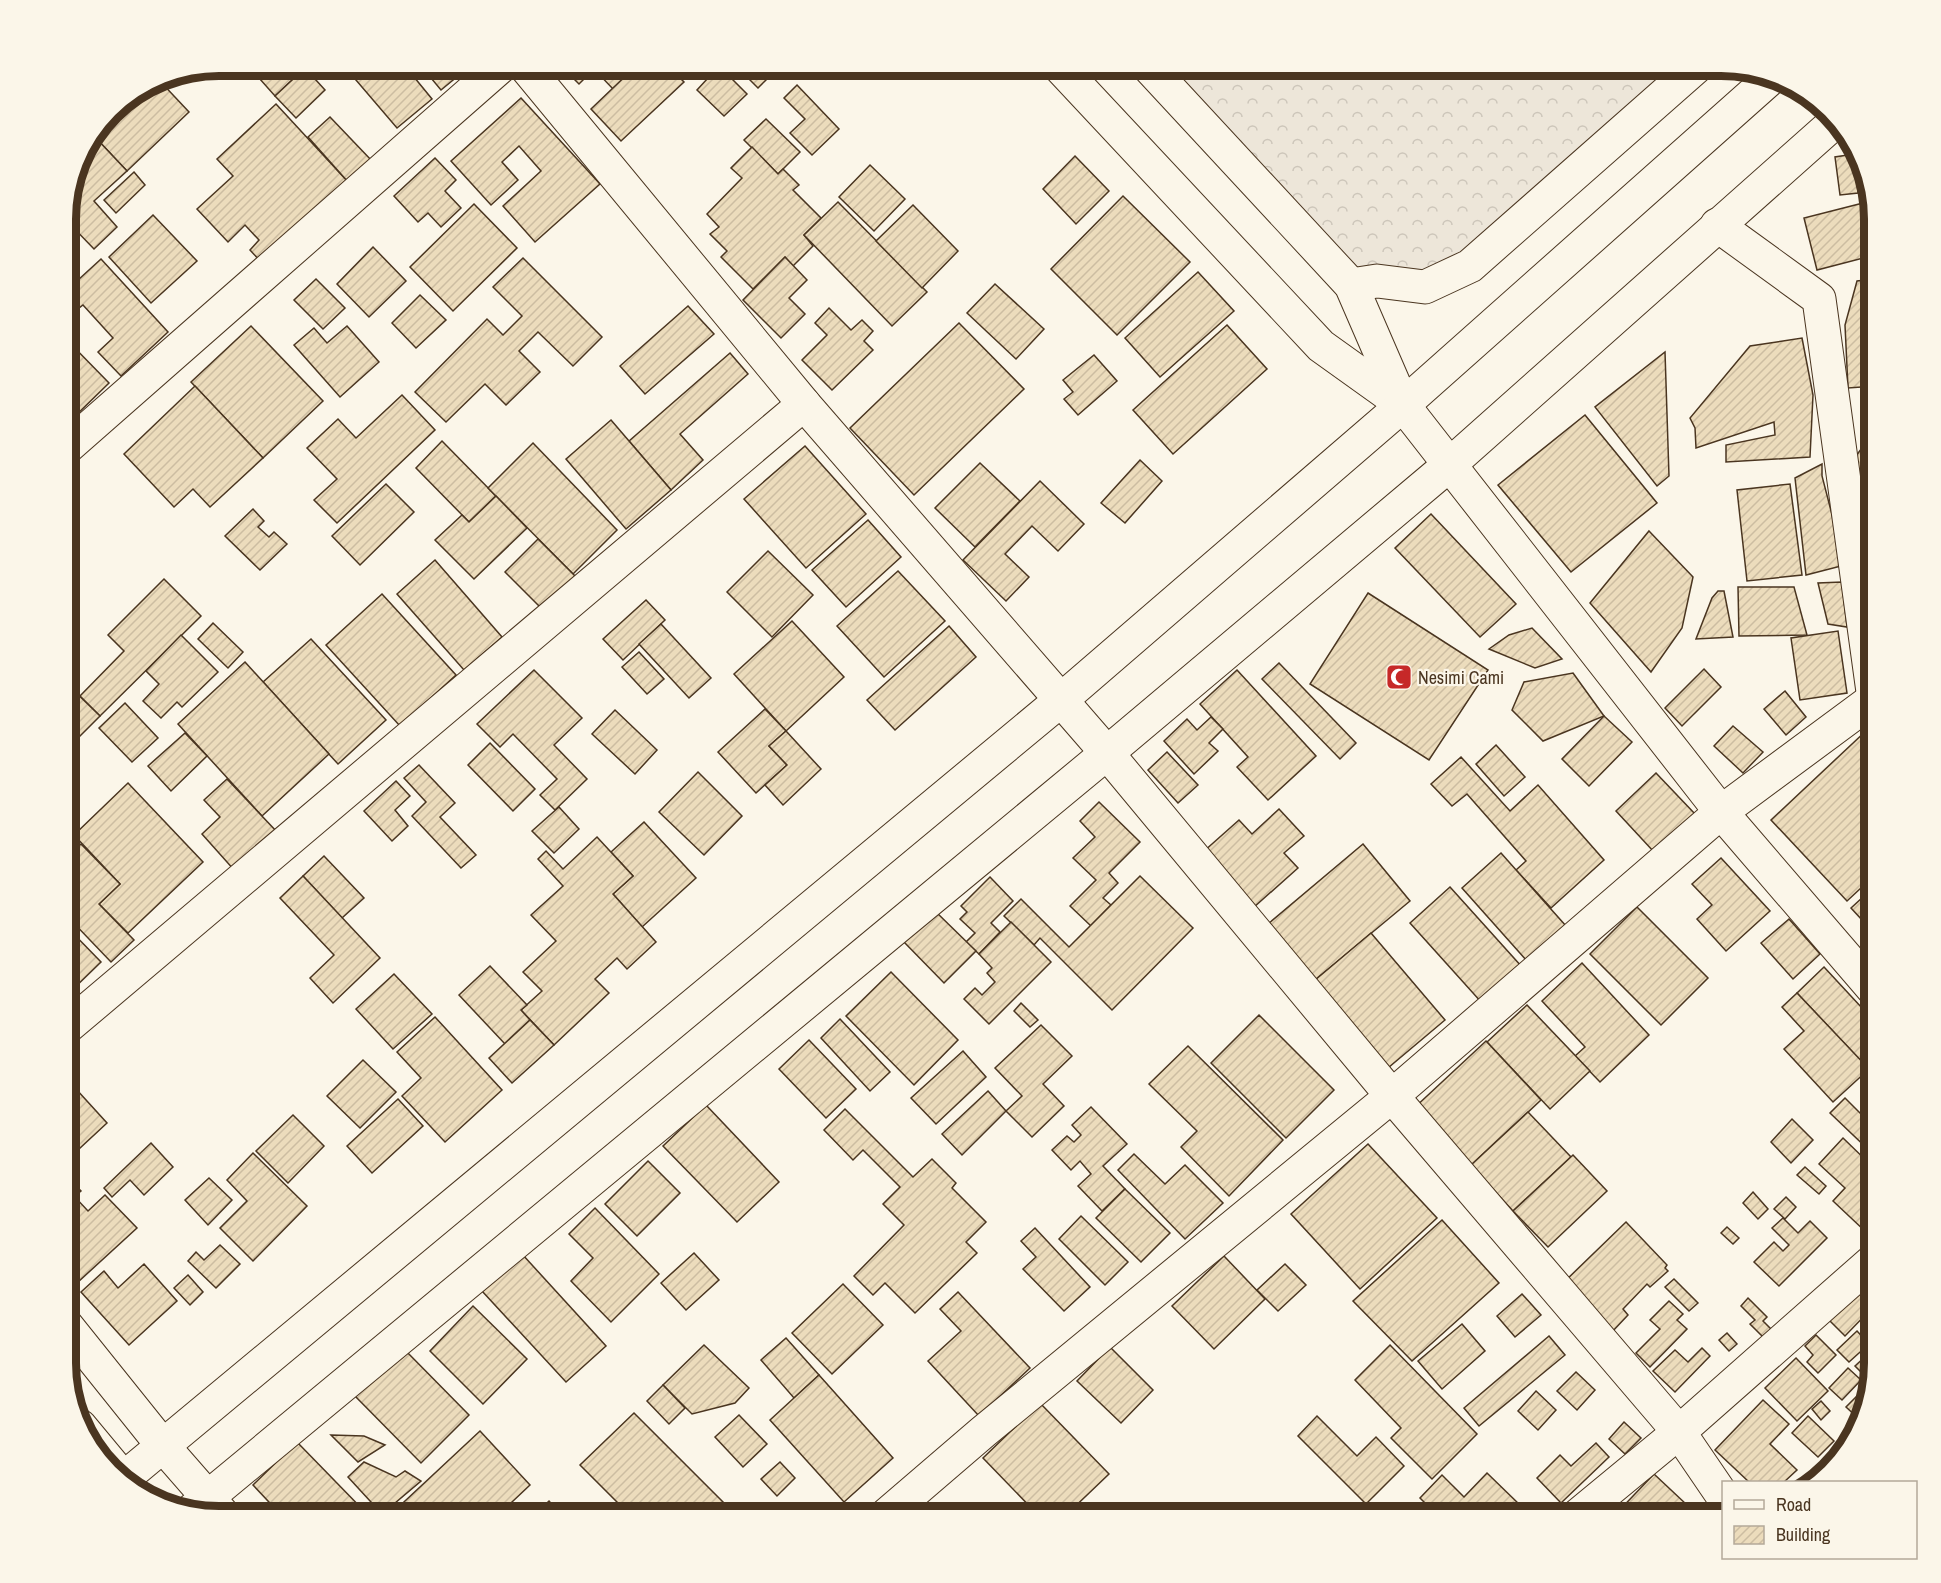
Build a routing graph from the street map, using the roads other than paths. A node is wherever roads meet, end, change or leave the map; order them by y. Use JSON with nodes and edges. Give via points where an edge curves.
{"nodes":[{"id":1,"x":1069,"y":76,"type":"edge"},
{"id":2,"x":1158,"y":76,"type":"edge"},
{"id":3,"x":1686,"y":76,"type":"edge"},
{"id":4,"x":489,"y":77,"type":"edge"},
{"id":5,"x":534,"y":77,"type":"edge"},
{"id":6,"x":1765,"y":83,"type":"edge"},
{"id":7,"x":1830,"y":126,"type":"edge"},
{"id":8,"x":1717,"y":225,"type":"junction"},
{"id":9,"x":1351,"y":285,"type":"junction"},
{"id":10,"x":804,"y":404,"type":"junction"},
{"id":11,"x":1403,"y":405,"type":"junction"},
{"id":12,"x":77,"y":438,"type":"edge"},
{"id":13,"x":1448,"y":465,"type":"junction"},
{"id":14,"x":1864,"y":625,"type":"edge"},
{"id":15,"x":1061,"y":700,"type":"junction"},
{"id":16,"x":1864,"y":705,"type":"edge"},
{"id":17,"x":1107,"y":753,"type":"junction"},
{"id":18,"x":1721,"y":812,"type":"junction"},
{"id":19,"x":1864,"y":977,"type":"edge"},
{"id":20,"x":77,"y":1019,"type":"edge"},
{"id":21,"x":1392,"y":1096,"type":"junction"},
{"id":22,"x":1864,"y":1269,"type":"edge"},
{"id":23,"x":77,"y":1339,"type":"edge"},
{"id":24,"x":1679,"y":1432,"type":"junction"},
{"id":25,"x":163,"y":1446,"type":"junction"},
{"id":26,"x":132,"y":1476,"type":"edge"},
{"id":27,"x":1722,"y":1495,"type":"edge"},
{"id":28,"x":206,"y":1506,"type":"edge"},
{"id":29,"x":212,"y":1506,"type":"edge"},
{"id":30,"x":897,"y":1506,"type":"edge"},
{"id":31,"x":1589,"y":1506,"type":"edge"}],
"edges":[{"from":1,"to":11,"type":"street","via":[[1321,346]]},
{"from":2,"to":9,"type":"street"},
{"from":3,"to":9,"type":"street","via":[[1470,266],[1425,287],[1377,281]]},
{"from":4,"to":12,"type":"street"},
{"from":5,"to":10,"type":"street"},
{"from":6,"to":11,"type":"street"},
{"from":7,"to":8,"type":"street"},
{"from":8,"to":13,"type":"street"},
{"from":8,"to":14,"type":"street","via":[[1819,299]]},
{"from":9,"to":11,"type":"street"},
{"from":10,"to":15,"type":"street"},
{"from":10,"to":20,"type":"street"},
{"from":11,"to":13,"type":"street"},
{"from":11,"to":15,"type":"street"},
{"from":13,"to":17,"type":"street"},
{"from":13,"to":18,"type":"street"},
{"from":15,"to":17,"type":"street"},
{"from":15,"to":25,"type":"street"},
{"from":16,"to":18,"type":"street"},
{"from":17,"to":21,"type":"street"},
{"from":17,"to":29,"type":"street"},
{"from":18,"to":19,"type":"street"},
{"from":18,"to":21,"type":"street"},
{"from":21,"to":24,"type":"street"},
{"from":21,"to":30,"type":"street"},
{"from":22,"to":24,"type":"street"},
{"from":23,"to":25,"type":"street"},
{"from":24,"to":27,"type":"street"},
{"from":24,"to":31,"type":"street"},
{"from":25,"to":26,"type":"street"},
{"from":25,"to":28,"type":"street"}]}
